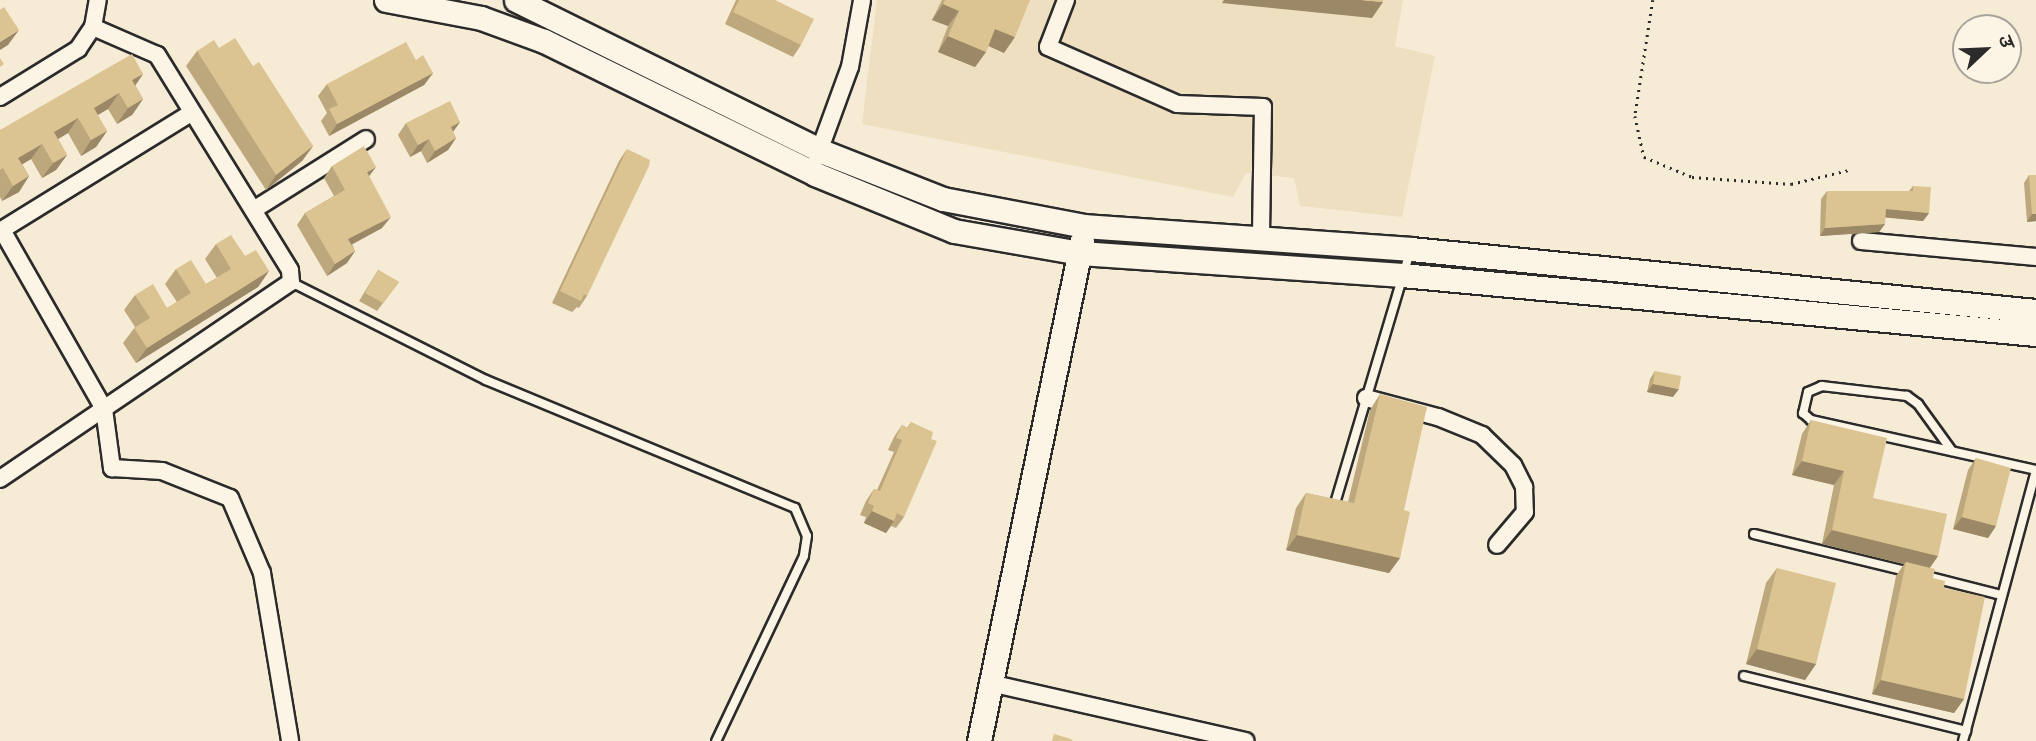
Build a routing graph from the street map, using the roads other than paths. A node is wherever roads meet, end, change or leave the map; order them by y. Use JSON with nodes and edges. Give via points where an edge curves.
{"nodes":[{"id":1,"x":98,"y":0,"type":"edge"},
{"id":2,"x":386,"y":0,"type":"edge"},
{"id":3,"x":516,"y":0,"type":"edge"},
{"id":4,"x":862,"y":0,"type":"edge"},
{"id":5,"x":1066,"y":0,"type":"edge"},
{"id":6,"x":93,"y":27,"type":"junction"},
{"id":7,"x":0,"y":97,"type":"edge"},
{"id":8,"x":191,"y":113,"type":"junction"},
{"id":9,"x":366,"y":139,"type":"dead end"},
{"id":10,"x":821,"y":151,"type":"junction"},
{"id":11,"x":808,"y":171,"type":"junction"},
{"id":12,"x":255,"y":209,"type":"junction"},
{"id":13,"x":1084,"y":226,"type":"junction"},
{"id":14,"x":1,"y":230,"type":"edge"},
{"id":15,"x":1261,"y":238,"type":"junction"},
{"id":16,"x":1861,"y":241,"type":"dead end"},
{"id":17,"x":1411,"y":249,"type":"junction"},
{"id":18,"x":1080,"y":253,"type":"junction"},
{"id":19,"x":2036,"y":257,"type":"edge"},
{"id":20,"x":1402,"y":275,"type":"junction"},
{"id":21,"x":291,"y":282,"type":"junction"},
{"id":22,"x":2036,"y":311,"type":"edge"},
{"id":23,"x":2036,"y":334,"type":"edge"},
{"id":24,"x":1366,"y":398,"type":"junction"},
{"id":25,"x":104,"y":409,"type":"junction"},
{"id":26,"x":1952,"y":451,"type":"junction"},
{"id":27,"x":2036,"y":470,"type":"edge"},
{"id":28,"x":0,"y":478,"type":"edge"},
{"id":29,"x":1336,"y":500,"type":"edge"},
{"id":30,"x":1754,"y":534,"type":"dead end"},
{"id":31,"x":1497,"y":545,"type":"dead end"},
{"id":32,"x":2001,"y":595,"type":"junction"},
{"id":33,"x":1744,"y":676,"type":"dead end"},
{"id":34,"x":990,"y":683,"type":"junction"},
{"id":35,"x":1966,"y":730,"type":"junction"},
{"id":36,"x":290,"y":741,"type":"edge"},
{"id":37,"x":716,"y":741,"type":"edge"},
{"id":38,"x":979,"y":741,"type":"edge"},
{"id":39,"x":1246,"y":741,"type":"edge"},
{"id":40,"x":1963,"y":741,"type":"edge"}],
"edges":[{"from":1,"to":6,"type":"street"},
{"from":2,"to":11,"type":"street","via":[[481,18],[544,41]]},
{"from":3,"to":10,"type":"street"},
{"from":4,"to":10,"type":"street","via":[[850,67]]},
{"from":5,"to":15,"type":"street","via":[[1048,47],[1177,104],[1263,107]]},
{"from":6,"to":7,"type":"street","via":[[78,49]]},
{"from":6,"to":8,"type":"street","via":[[157,55]]},
{"from":8,"to":12,"type":"street"},
{"from":8,"to":14,"type":"street"},
{"from":9,"to":12,"type":"street"},
{"from":10,"to":11,"type":"street"},
{"from":10,"to":13,"type":"street","via":[[943,199]]},
{"from":11,"to":18,"type":"street","via":[[954,231]]},
{"from":12,"to":21,"type":"street","via":[[290,270]]},
{"from":13,"to":15,"type":"street"},
{"from":13,"to":18,"type":"street"},
{"from":14,"to":25,"type":"street"},
{"from":15,"to":17,"type":"street"},
{"from":16,"to":19,"type":"street"},
{"from":17,"to":20,"type":"lane"},
{"from":17,"to":22,"type":"street"},
{"from":18,"to":20,"type":"street"},
{"from":18,"to":34,"type":"street"},
{"from":20,"to":23,"type":"street"},
{"from":20,"to":24,"type":"lane"},
{"from":21,"to":25,"type":"street"},
{"from":21,"to":37,"type":"lane","via":[[486,380],[795,508],[807,536],[804,556]]},
{"from":24,"to":29,"type":"lane"},
{"from":24,"to":31,"type":"street","via":[[1438,417],[1482,435],[1513,465],[1524,488],[1525,512]]},
{"from":25,"to":28,"type":"street"},
{"from":25,"to":36,"type":"street","via":[[112,468],[163,471],[230,498],[262,573]]},
{"from":26,"to":26,"type":"lane","via":[[1811,420],[1803,413],[1808,392],[1822,386],[1907,396]]},
{"from":26,"to":27,"type":"lane"},
{"from":27,"to":32,"type":"lane"},
{"from":30,"to":32,"type":"lane"},
{"from":32,"to":35,"type":"lane"},
{"from":33,"to":35,"type":"lane"},
{"from":34,"to":38,"type":"street"},
{"from":34,"to":39,"type":"street"},
{"from":35,"to":40,"type":"lane"}]}
